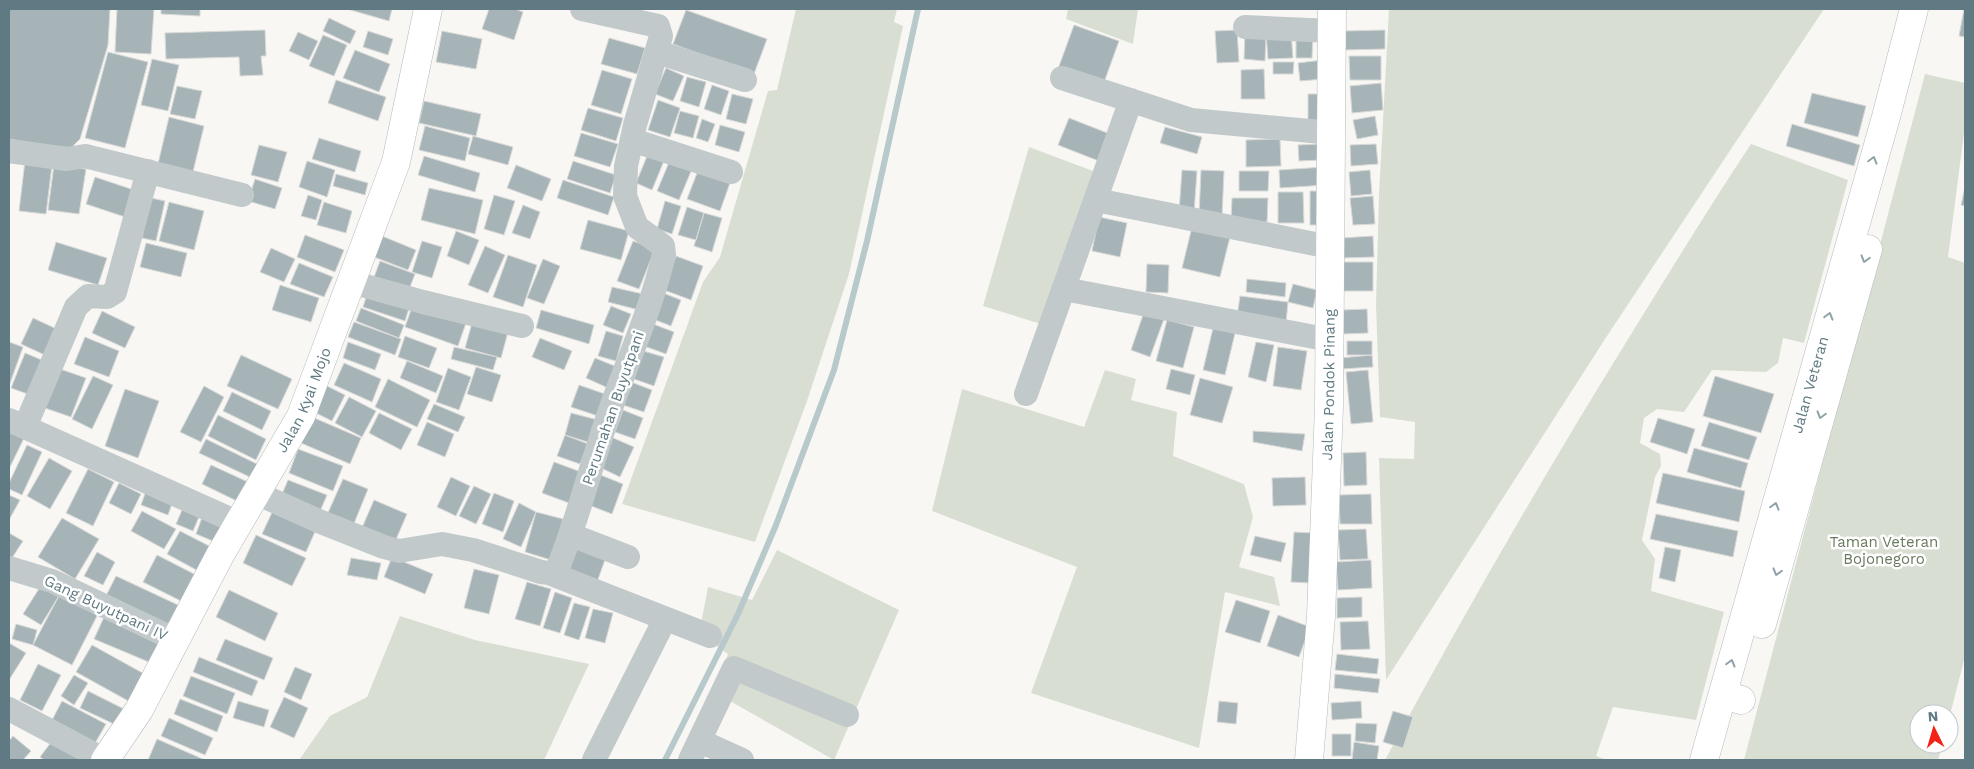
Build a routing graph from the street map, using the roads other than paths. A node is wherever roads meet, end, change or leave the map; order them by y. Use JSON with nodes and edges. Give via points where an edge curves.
{"nodes":[{"id":1,"x":428,"y":9,"type":"edge"},
{"id":2,"x":582,"y":9,"type":"edge"},
{"id":3,"x":1914,"y":9,"type":"edge"},
{"id":4,"x":1931,"y":9,"type":"edge"},
{"id":5,"x":659,"y":17,"type":"edge"},
{"id":6,"x":1332,"y":20,"type":"edge"},
{"id":7,"x":1246,"y":27,"type":"dead end"},
{"id":8,"x":657,"y":52,"type":"junction"},
{"id":9,"x":1062,"y":78,"type":"dead end"},
{"id":10,"x":745,"y":80,"type":"dead end"},
{"id":11,"x":1131,"y":100,"type":"junction"},
{"id":12,"x":1332,"y":134,"type":"junction"},
{"id":13,"x":632,"y":140,"type":"junction"},
{"id":14,"x":9,"y":151,"type":"edge"},
{"id":15,"x":148,"y":171,"type":"junction"},
{"id":16,"x":730,"y":172,"type":"dead end"},
{"id":17,"x":242,"y":195,"type":"dead end"},
{"id":18,"x":1096,"y":200,"type":"junction"},
{"id":19,"x":1330,"y":247,"type":"junction"},
{"id":20,"x":351,"y":282,"type":"junction"},
{"id":21,"x":1064,"y":289,"type":"junction"},
{"id":22,"x":522,"y":326,"type":"dead end"},
{"id":23,"x":1330,"y":340,"type":"junction"},
{"id":24,"x":1026,"y":394,"type":"dead end"},
{"id":25,"x":17,"y":423,"type":"edge"},
{"id":26,"x":256,"y":493,"type":"junction"},
{"id":27,"x":239,"y":523,"type":"junction"},
{"id":28,"x":571,"y":535,"type":"junction"},
{"id":29,"x":628,"y":557,"type":"dead end"},
{"id":30,"x":9,"y":568,"type":"edge"},
{"id":31,"x":549,"y":573,"type":"junction"},
{"id":32,"x":665,"y":619,"type":"junction"},
{"id":33,"x":710,"y":636,"type":"dead end"},
{"id":34,"x":176,"y":640,"type":"junction"},
{"id":35,"x":1732,"y":697,"type":"junction"},
{"id":36,"x":9,"y":709,"type":"edge"},
{"id":37,"x":846,"y":715,"type":"dead end"},
{"id":38,"x":695,"y":751,"type":"edge"},
{"id":39,"x":105,"y":760,"type":"edge"},
{"id":40,"x":594,"y":760,"type":"edge"},
{"id":41,"x":742,"y":760,"type":"edge"},
{"id":42,"x":1309,"y":760,"type":"edge"},
{"id":43,"x":1704,"y":760,"type":"edge"},
{"id":44,"x":1724,"y":760,"type":"edge"}],
"edges":[{"from":1,"to":20,"type":"street","name":"Jalan Kyai Mojo","via":[[396,162]]},
{"from":2,"to":5,"type":"street","name":"Perumahan Buyutpani"},
{"from":35,"to":3,"type":"street","name":"Jalan Veteran","one_way":true},
{"from":4,"to":35,"type":"street","name":"Jalan Veteran","one_way":true,"via":[[1900,137]]},
{"from":5,"to":8,"type":"street","name":"Perumahan Buyutpani","via":[[662,36]]},
{"from":6,"to":7,"type":"street"},
{"from":6,"to":12,"type":"street","name":"Jalan Pondok Pinang"},
{"from":8,"to":10,"type":"street"},
{"from":8,"to":13,"type":"street","name":"Perumahan Buyutpani"},
{"from":9,"to":11,"type":"street"},
{"from":11,"to":12,"type":"street","via":[[1191,120]]},
{"from":11,"to":18,"type":"street"},
{"from":12,"to":19,"type":"street","name":"Jalan Pondok Pinang"},
{"from":13,"to":16,"type":"street"},
{"from":13,"to":28,"type":"street","name":"Perumahan Buyutpani","via":[[626,166],[625,196],[637,227],[663,246],[664,254]]},
{"from":14,"to":15,"type":"street","via":[[67,159],[85,156]]},
{"from":15,"to":17,"type":"street"},
{"from":15,"to":25,"type":"street","via":[[115,292],[108,296],[88,296],[76,306]]},
{"from":18,"to":19,"type":"street"},
{"from":18,"to":21,"type":"street"},
{"from":19,"to":23,"type":"street","name":"Jalan Pondok Pinang"},
{"from":20,"to":22,"type":"street"},
{"from":20,"to":26,"type":"street","name":"Jalan Kyai Mojo","via":[[301,416]]},
{"from":21,"to":23,"type":"street"},
{"from":21,"to":24,"type":"street"},
{"from":23,"to":42,"type":"street","name":"Jalan Pondok Pinang","via":[[1321,616]]},
{"from":25,"to":27,"type":"street"},
{"from":26,"to":27,"type":"street","name":"Jalan Kyai Mojo"},
{"from":26,"to":31,"type":"street","via":[[399,551],[442,544]]},
{"from":27,"to":34,"type":"street","name":"Jalan Kyai Mojo"},
{"from":28,"to":29,"type":"street"},
{"from":28,"to":31,"type":"street","name":"Perumahan Buyutpani","via":[[557,570]]},
{"from":30,"to":34,"type":"street","name":"Gang Buyutpani IV","via":[[52,581]]},
{"from":31,"to":32,"type":"street"},
{"from":32,"to":33,"type":"street"},
{"from":32,"to":40,"type":"street"},
{"from":34,"to":39,"type":"street","name":"Jalan Kyai Mojo","via":[[139,710]]},
{"from":35,"to":43,"type":"street","name":"Jalan Veteran"},
{"from":35,"to":44,"type":"street","name":"Jalan Veteran"},
{"from":36,"to":39,"type":"street"},
{"from":37,"to":38,"type":"street","via":[[734,668]]},
{"from":38,"to":41,"type":"street"}]}
